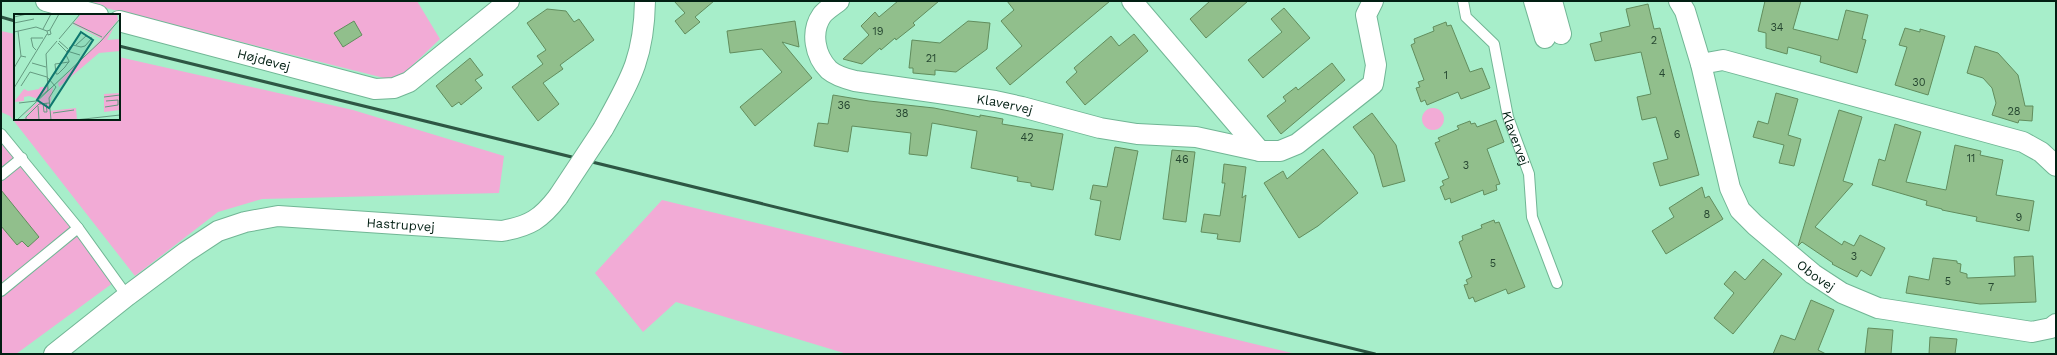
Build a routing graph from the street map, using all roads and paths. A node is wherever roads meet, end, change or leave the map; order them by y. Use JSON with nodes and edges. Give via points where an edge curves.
{"nodes":[{"id":1,"x":46,"y":1,"type":"edge"},
{"id":2,"x":508,"y":1,"type":"edge"},
{"id":3,"x":645,"y":1,"type":"edge"},
{"id":4,"x":839,"y":1,"type":"edge"},
{"id":5,"x":1132,"y":1,"type":"edge"},
{"id":6,"x":1373,"y":1,"type":"edge"},
{"id":7,"x":1463,"y":1,"type":"edge"},
{"id":8,"x":1534,"y":1,"type":"edge"},
{"id":9,"x":1552,"y":1,"type":"edge"},
{"id":10,"x":1679,"y":1,"type":"edge"},
{"id":11,"x":94,"y":14,"type":"edge"},
{"id":12,"x":120,"y":21,"type":"edge"},
{"id":13,"x":1701,"y":64,"type":"junction"},
{"id":14,"x":1,"y":134,"type":"edge"},
{"id":15,"x":1260,"y":152,"type":"junction"},
{"id":16,"x":22,"y":158,"type":"junction"},
{"id":17,"x":2056,"y":166,"type":"edge"},
{"id":18,"x":1,"y":175,"type":"edge"},
{"id":19,"x":78,"y":228,"type":"junction"},
{"id":20,"x":1557,"y":283,"type":"dead end"},
{"id":21,"x":1,"y":291,"type":"edge"},
{"id":22,"x":127,"y":296,"type":"junction"},
{"id":23,"x":2056,"y":324,"type":"edge"},
{"id":24,"x":54,"y":354,"type":"edge"}],
"edges":[{"from":1,"to":11,"type":"street"},
{"from":2,"to":12,"type":"street","name":"Højdevej","via":[[409,82],[394,88],[375,89]]},
{"from":3,"to":22,"type":"street","name":"Hastrupvej","bridge":true,"via":[[638,61],[631,79],[603,129],[558,197],[546,213],[533,222],[502,231],[278,216],[245,222],[218,231]]},
{"from":4,"to":15,"type":"street","name":"Klavervej","via":[[822,14],[815,32],[815,41],[823,62],[830,71],[841,77],[1002,102],[1100,128],[1137,134],[1196,137]]},
{"from":5,"to":15,"type":"street"},
{"from":6,"to":15,"type":"street","name":"Klavervej","via":[[1366,15],[1376,65],[1373,84],[1297,144],[1280,151]]},
{"from":7,"to":20,"type":"lane","name":"Klavervej","via":[[1466,17],[1494,44],[1508,117],[1529,174],[1532,217]]},
{"from":8,"to":9,"type":"street","via":[[1553,36]]},
{"from":10,"to":13,"type":"street","name":"Obovej","via":[[1685,12]]},
{"from":13,"to":17,"type":"street","via":[[1722,60],[2023,142],[2041,152]]},
{"from":13,"to":23,"type":"street","name":"Obovej","via":[[1730,188],[1740,210],[1813,274],[1842,293],[1878,308],[2032,332],[2051,328]]},
{"from":14,"to":16,"type":"lane"},
{"from":16,"to":18,"type":"lane"},
{"from":16,"to":19,"type":"lane"},
{"from":19,"to":21,"type":"lane"},
{"from":19,"to":22,"type":"lane"},
{"from":22,"to":24,"type":"street","name":"Hastrupvej"}]}
